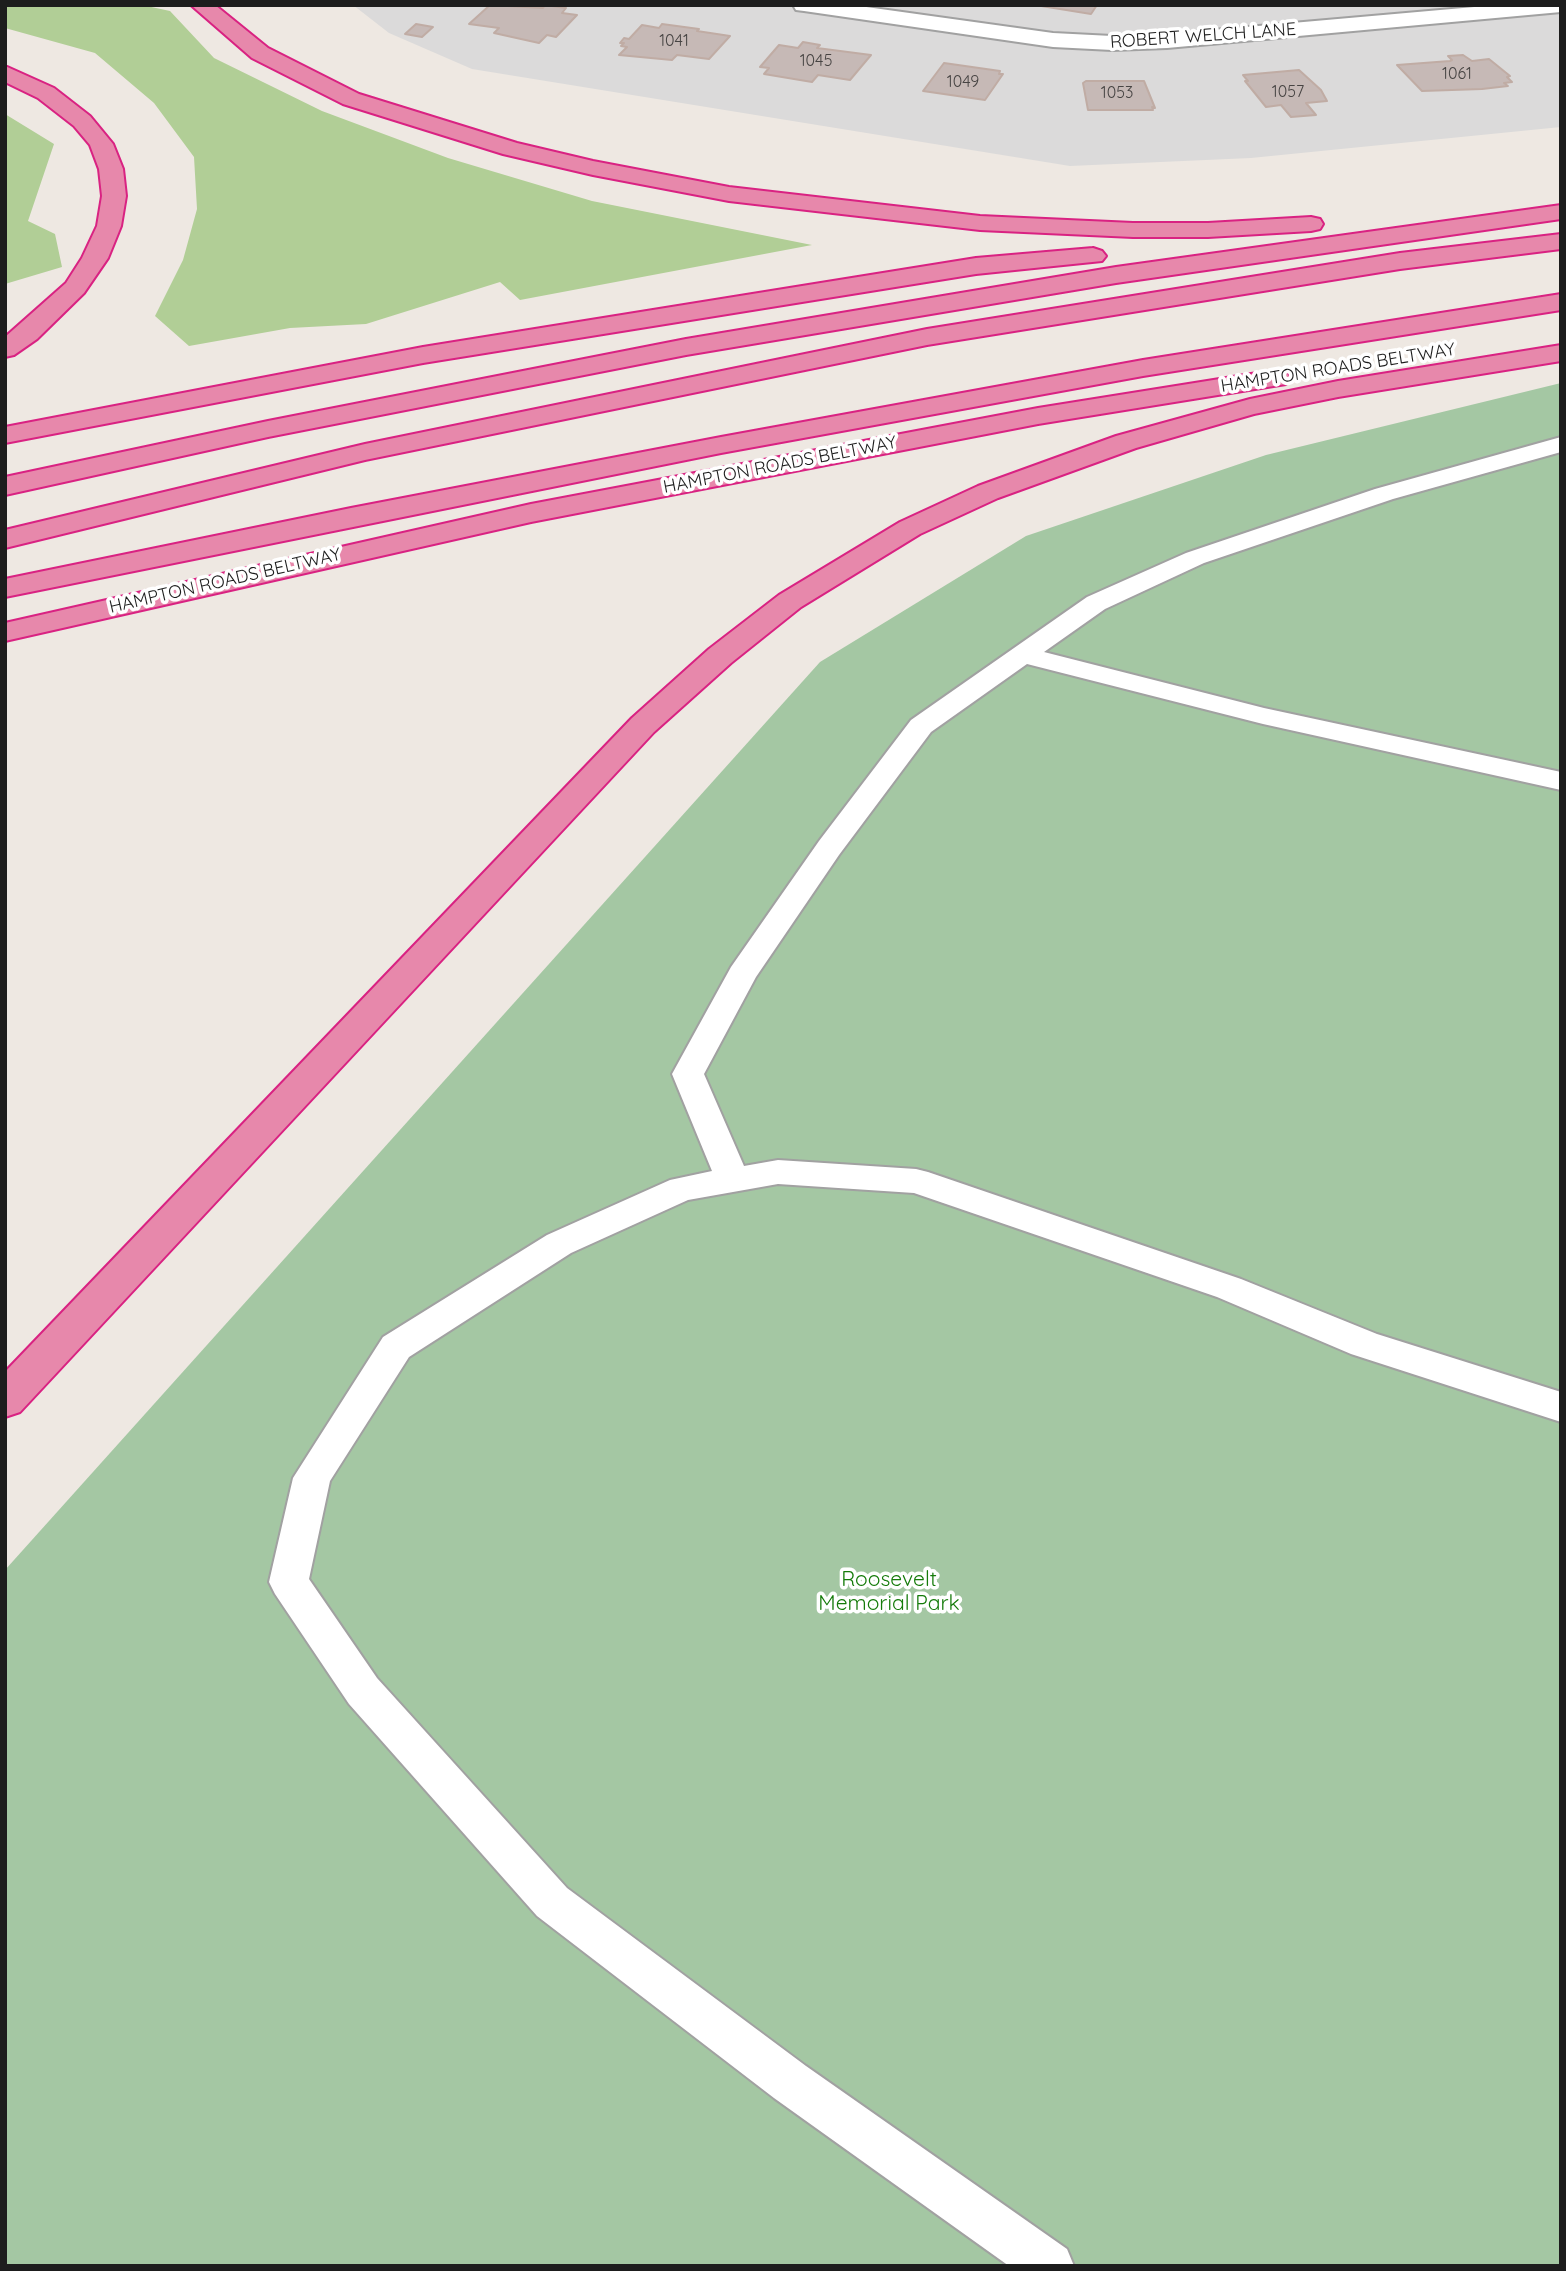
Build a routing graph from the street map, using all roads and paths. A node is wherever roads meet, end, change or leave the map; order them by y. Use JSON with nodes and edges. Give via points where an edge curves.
{"nodes":[{"id":1,"x":202,"y":5,"type":"edge"},
{"id":2,"x":804,"y":5,"type":"edge"},
{"id":3,"x":1561,"y":6,"type":"edge"},
{"id":4,"x":1238,"y":15,"type":"dead end"},
{"id":5,"x":1256,"y":34,"type":"junction"},
{"id":6,"x":5,"y":73,"type":"edge"},
{"id":7,"x":1561,"y":210,"type":"edge"},
{"id":8,"x":1475,"y":222,"type":"junction"},
{"id":9,"x":1561,"y":241,"type":"edge"},
{"id":10,"x":1561,"y":302,"type":"edge"},
{"id":11,"x":1561,"y":334,"type":"edge"},
{"id":12,"x":5,"y":349,"type":"edge"},
{"id":13,"x":1561,"y":353,"type":"edge"},
{"id":14,"x":5,"y":435,"type":"edge"},
{"id":15,"x":1561,"y":444,"type":"edge"},
{"id":16,"x":5,"y":486,"type":"edge"},
{"id":17,"x":5,"y":539,"type":"edge"},
{"id":18,"x":5,"y":588,"type":"edge"},
{"id":19,"x":5,"y":632,"type":"edge"},
{"id":20,"x":1023,"y":655,"type":"junction"},
{"id":21,"x":1561,"y":781,"type":"edge"},
{"id":22,"x":733,"y":1180,"type":"junction"},
{"id":23,"x":5,"y":1400,"type":"edge"},
{"id":24,"x":1561,"y":1406,"type":"edge"},
{"id":25,"x":1050,"y":2266,"type":"edge"}],
"edges":[{"from":1,"to":7,"type":"highway","via":[[260,52],[351,99],[511,149],[729,194],[980,223],[1121,230],[1208,230]]},
{"from":2,"to":5,"type":"street","name":"ROBERT WELCH LANE","via":[[1053,40],[1139,42]]},
{"from":3,"to":5,"type":"street","name":"ROBERT WELCH LANE"},
{"from":4,"to":5,"type":"street"},
{"from":6,"to":12,"type":"highway","via":[[46,93],[82,121],[100,144],[111,169],[114,196],[95,258],[75,288]]},
{"from":7,"to":8,"type":"highway"},
{"from":8,"to":14,"type":"highway","via":[[976,266],[423,355]]},
{"from":8,"to":16,"type":"highway","via":[[1116,275],[686,347]]},
{"from":9,"to":17,"type":"highway","via":[[1400,261],[927,337],[365,452]]},
{"from":10,"to":18,"type":"highway","via":[[1143,368],[721,445]]},
{"from":11,"to":19,"type":"highway","name":"HAMPTON ROADS BELTWAY","via":[[1038,416],[713,477],[518,516]]},
{"from":13,"to":23,"type":"highway","via":[[1250,407],[1126,442],[988,492],[910,528],[790,601],[643,725]]},
{"from":15,"to":20,"type":"lane","via":[[1384,494],[1195,558],[1096,603]]},
{"from":20,"to":21,"type":"lane","via":[[1263,716]]},
{"from":20,"to":22,"type":"lane","via":[[921,726],[741,974],[688,1074]]},
{"from":22,"to":24,"type":"lane","via":[[778,1172],[916,1181],[1229,1288],[1364,1344]]},
{"from":22,"to":25,"type":"lane","via":[[682,1189],[559,1244],[396,1347],[312,1478],[289,1583],[363,1691],[552,1902],[790,2082]]}]}
